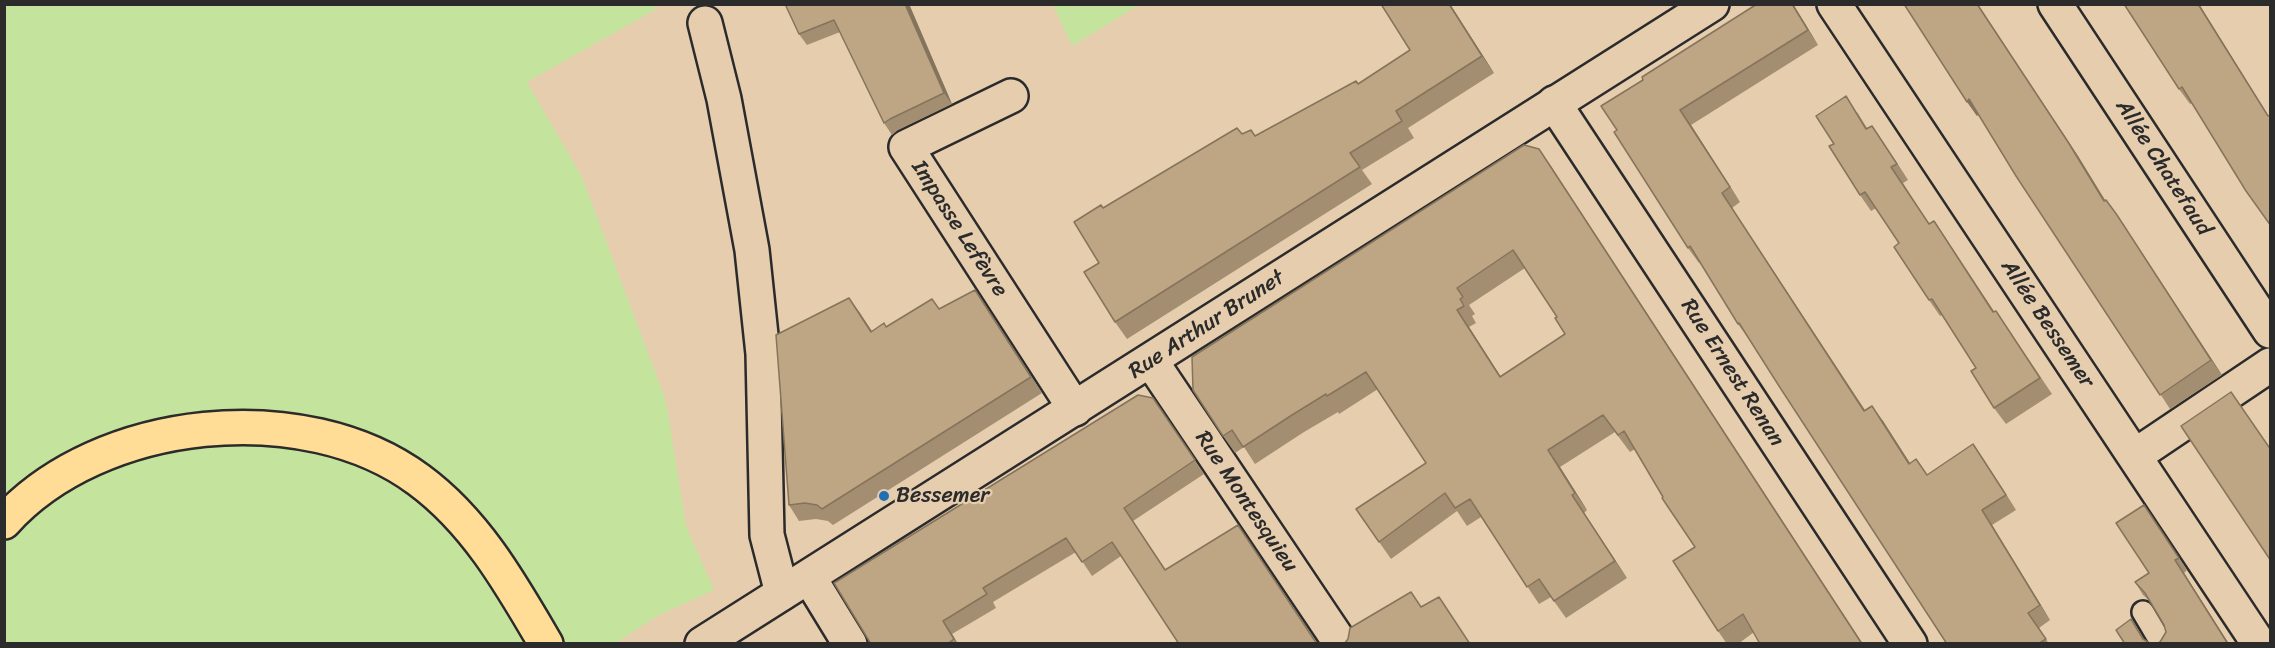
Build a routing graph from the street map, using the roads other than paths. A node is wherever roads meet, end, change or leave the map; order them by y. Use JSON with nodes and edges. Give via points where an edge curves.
{"nodes":[{"id":1,"x":1712,"y":4,"type":"edge"},
{"id":2,"x":1834,"y":4,"type":"edge"},
{"id":3,"x":2055,"y":4,"type":"edge"},
{"id":4,"x":705,"y":23,"type":"dead end"},
{"id":5,"x":1011,"y":96,"type":"dead end"},
{"id":6,"x":1554,"y":103,"type":"junction"},
{"id":7,"x":2271,"y":331,"type":"edge"},
{"id":8,"x":1151,"y":361,"type":"junction"},
{"id":9,"x":2271,"y":365,"type":"edge"},
{"id":10,"x":1075,"y":409,"type":"junction"},
{"id":11,"x":2136,"y":455,"type":"junction"},
{"id":12,"x":4,"y":522,"type":"edge"},
{"id":13,"x":796,"y":585,"type":"junction"},
{"id":14,"x":2143,"y":612,"type":"dead end"},
{"id":15,"x":845,"y":642,"type":"edge"},
{"id":16,"x":546,"y":644,"type":"edge"},
{"id":17,"x":702,"y":644,"type":"edge"},
{"id":18,"x":1341,"y":644,"type":"edge"},
{"id":19,"x":1910,"y":644,"type":"edge"},
{"id":20,"x":2162,"y":644,"type":"edge"},
{"id":21,"x":2259,"y":644,"type":"edge"}],
"edges":[{"from":1,"to":6,"type":"street","name":"Rue Arthur Brunet"},
{"from":2,"to":11,"type":"street","name":"Allée Bessemer"},
{"from":3,"to":7,"type":"street","name":"Allée Chatefaud"},
{"from":4,"to":13,"type":"street","via":[[726,108],[752,250],[763,354],[767,535]]},
{"from":5,"to":10,"type":"street","name":"Impasse Lefèvre","via":[[906,147]]},
{"from":6,"to":8,"type":"street","name":"Rue Arthur Brunet"},
{"from":6,"to":19,"type":"street","name":"Rue Ernest Renan"},
{"from":8,"to":10,"type":"street","name":"Rue Arthur Brunet"},
{"from":8,"to":18,"type":"street","name":"Rue Montesquieu"},
{"from":9,"to":11,"type":"street"},
{"from":10,"to":13,"type":"street","name":"Rue Arthur Brunet"},
{"from":11,"to":21,"type":"street","name":"Allée Bessemer"},
{"from":12,"to":16,"type":"highway","via":[[36,492],[90,459],[149,439],[223,428],[313,435],[393,463],[443,500],[484,544]]},
{"from":13,"to":15,"type":"street"},
{"from":13,"to":17,"type":"street","name":"Rue Arthur Brunet"},
{"from":14,"to":20,"type":"lane"}]}
